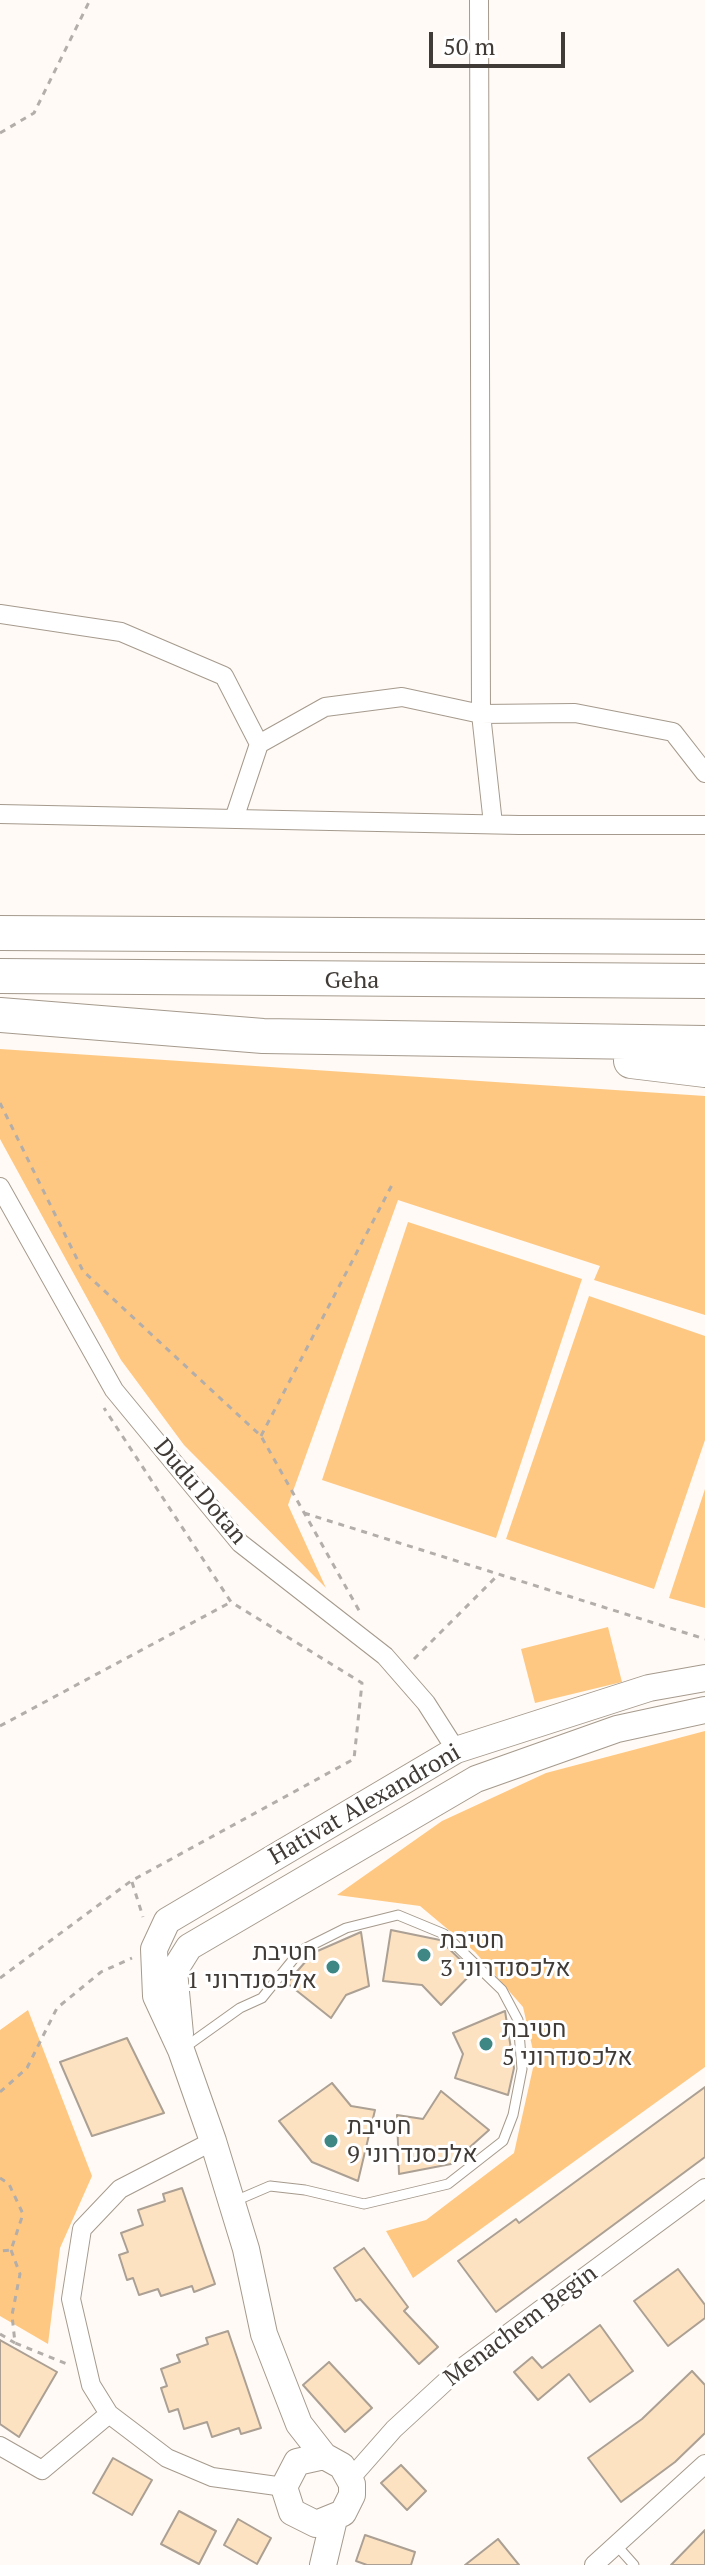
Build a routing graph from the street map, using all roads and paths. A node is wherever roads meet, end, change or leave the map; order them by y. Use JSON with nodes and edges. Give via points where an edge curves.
{"nodes":[{"id":1,"x":90,"y":0,"type":"edge"},
{"id":2,"x":479,"y":0,"type":"edge"},
{"id":3,"x":0,"y":133,"type":"edge"},
{"id":4,"x":0,"y":614,"type":"edge"},
{"id":5,"x":481,"y":714,"type":"junction"},
{"id":6,"x":259,"y":744,"type":"junction"},
{"id":7,"x":705,"y":773,"type":"edge"},
{"id":8,"x":0,"y":814,"type":"edge"},
{"id":9,"x":234,"y":819,"type":"junction"},
{"id":10,"x":493,"y":824,"type":"junction"},
{"id":11,"x":705,"y":825,"type":"edge"},
{"id":12,"x":0,"y":933,"type":"edge"},
{"id":13,"x":705,"y":937,"type":"edge"},
{"id":14,"x":0,"y":976,"type":"edge"},
{"id":15,"x":705,"y":981,"type":"edge"},
{"id":16,"x":0,"y":1015,"type":"edge"},
{"id":17,"x":356,"y":1039,"type":"junction"},
{"id":18,"x":705,"y":1043,"type":"edge"},
{"id":19,"x":705,"y":1070,"type":"edge"},
{"id":20,"x":0,"y":1103,"type":"edge"},
{"id":21,"x":393,"y":1183,"type":"dead end"},
{"id":22,"x":0,"y":1187,"type":"edge"},
{"id":23,"x":114,"y":1390,"type":"junction"},
{"id":24,"x":261,"y":1436,"type":"junction"},
{"id":25,"x":304,"y":1513,"type":"junction"},
{"id":26,"x":498,"y":1575,"type":"junction"},
{"id":27,"x":231,"y":1602,"type":"junction"},
{"id":28,"x":363,"y":1617,"type":"dead end"},
{"id":29,"x":705,"y":1639,"type":"edge"},
{"id":30,"x":400,"y":1673,"type":"junction"},
{"id":31,"x":705,"y":1678,"type":"edge"},
{"id":32,"x":705,"y":1710,"type":"edge"},
{"id":33,"x":0,"y":1726,"type":"edge"},
{"id":34,"x":456,"y":1750,"type":"junction"},
{"id":35,"x":154,"y":1949,"type":"junction"},
{"id":36,"x":0,"y":1978,"type":"edge"},
{"id":37,"x":181,"y":2050,"type":"junction"},
{"id":38,"x":0,"y":2092,"type":"edge"},
{"id":39,"x":213,"y":2141,"type":"junction"},
{"id":40,"x":0,"y":2178,"type":"edge"},
{"id":41,"x":705,"y":2188,"type":"edge"},
{"id":42,"x":232,"y":2202,"type":"junction"},
{"id":43,"x":11,"y":2250,"type":"junction"},
{"id":44,"x":0,"y":2251,"type":"edge"},
{"id":45,"x":0,"y":2334,"type":"edge"},
{"id":46,"x":15,"y":2343,"type":"junction"},
{"id":47,"x":91,"y":2385,"type":"junction"},
{"id":48,"x":109,"y":2414,"type":"junction"},
{"id":49,"x":299,"y":2424,"type":"junction"},
{"id":50,"x":0,"y":2446,"type":"edge"},
{"id":51,"x":324,"y":2456,"type":"junction"},
{"id":52,"x":297,"y":2462,"type":"junction"},
{"id":53,"x":705,"y":2464,"type":"edge"},
{"id":54,"x":350,"y":2479,"type":"junction"},
{"id":55,"x":284,"y":2487,"type":"junction"},
{"id":56,"x":325,"y":2538,"type":"edge"},
{"id":57,"x":618,"y":2547,"type":"junction"},
{"id":58,"x":594,"y":2565,"type":"edge"},
{"id":59,"x":634,"y":2565,"type":"edge"}],
"edges":[{"from":1,"to":3,"type":"path","via":[[34,113]]},
{"from":2,"to":5,"type":"street"},
{"from":4,"to":6,"type":"street","via":[[121,632],[224,676]]},
{"from":5,"to":6,"type":"street","via":[[402,697],[325,707]]},
{"from":5,"to":7,"type":"street","via":[[575,713],[673,732]]},
{"from":5,"to":10,"type":"street"},
{"from":6,"to":9,"type":"street"},
{"from":8,"to":9,"type":"street"},
{"from":9,"to":10,"type":"street"},
{"from":10,"to":11,"type":"street"},
{"from":12,"to":13,"type":"highway","name":"Geha"},
{"from":14,"to":15,"type":"highway","name":"Geha"},
{"from":16,"to":17,"type":"highway"},
{"from":17,"to":18,"type":"highway"},
{"from":17,"to":19,"type":"highway"},
{"from":20,"to":24,"type":"path","via":[[83,1271]]},
{"from":21,"to":24,"type":"path"},
{"from":22,"to":23,"type":"street","name":"Dudu Dotan"},
{"from":23,"to":27,"type":"path","via":[[103,1410]]},
{"from":23,"to":30,"type":"street","name":"Dudu Dotan","via":[[240,1543]]},
{"from":24,"to":25,"type":"path"},
{"from":25,"to":26,"type":"path"},
{"from":25,"to":28,"type":"path"},
{"from":26,"to":29,"type":"path"},
{"from":26,"to":30,"type":"path"},
{"from":27,"to":33,"type":"path"},
{"from":27,"to":36,"type":"path","via":[[362,1683],[354,1759],[131,1881]]},
{"from":30,"to":34,"type":"street","name":"Dudu Dotan"},
{"from":31,"to":34,"type":"street","name":"Hativat Alexandroni","via":[[649,1688]]},
{"from":32,"to":37,"type":"street","name":"Hativat Alexandroni","via":[[617,1729],[476,1779],[189,1947],[174,1971]]},
{"from":34,"to":35,"type":"street","name":"Hativat Alexandroni","via":[[167,1921]]},
{"from":35,"to":37,"type":"street","name":"Hativat Alexandroni","via":[[156,1996]]},
{"from":35,"to":38,"type":"path","via":[[101,1972],[57,2008],[27,2068]]},
{"from":37,"to":39,"type":"street","name":"Hativat Alexandroni"},
{"from":37,"to":42,"type":"lane","via":[[262,1998],[300,1951],[346,1928],[398,1915],[454,1942],[502,1990],[518,2020],[522,2069],[503,2141],[448,2184],[364,2204],[270,2186]]},
{"from":39,"to":42,"type":"street","name":"Hativat Alexandroni"},
{"from":39,"to":47,"type":"street","via":[[120,2189],[82,2229],[71,2299]]},
{"from":40,"to":43,"type":"path","via":[[9,2184],[23,2214]]},
{"from":41,"to":54,"type":"street","name":"Menachem Begin","via":[[456,2372]]},
{"from":42,"to":49,"type":"street","name":"Hativat Alexandroni","via":[[264,2334]]},
{"from":43,"to":44,"type":"path"},
{"from":43,"to":46,"type":"path","via":[[20,2274],[12,2315]]},
{"from":45,"to":46,"type":"path"},
{"from":46,"to":47,"type":"path","via":[[62,2359]]},
{"from":47,"to":48,"type":"street"},
{"from":48,"to":50,"type":"street","via":[[42,2470]]},
{"from":48,"to":55,"type":"street","via":[[167,2458],[212,2477]]},
{"from":49,"to":51,"type":"street","name":"Hativat Alexandroni"},
{"from":49,"to":52,"type":"street","name":"Hativat Alexandroni"},
{"from":51,"to":52,"type":"street"},
{"from":51,"to":54,"type":"street","via":[[342,2466]]},
{"from":52,"to":55,"type":"street"},
{"from":53,"to":57,"type":"street"},
{"from":54,"to":56,"type":"street","via":[[349,2504]]},
{"from":55,"to":56,"type":"street","via":[[292,2512]]},
{"from":57,"to":58,"type":"street"},
{"from":57,"to":59,"type":"lane"}]}
